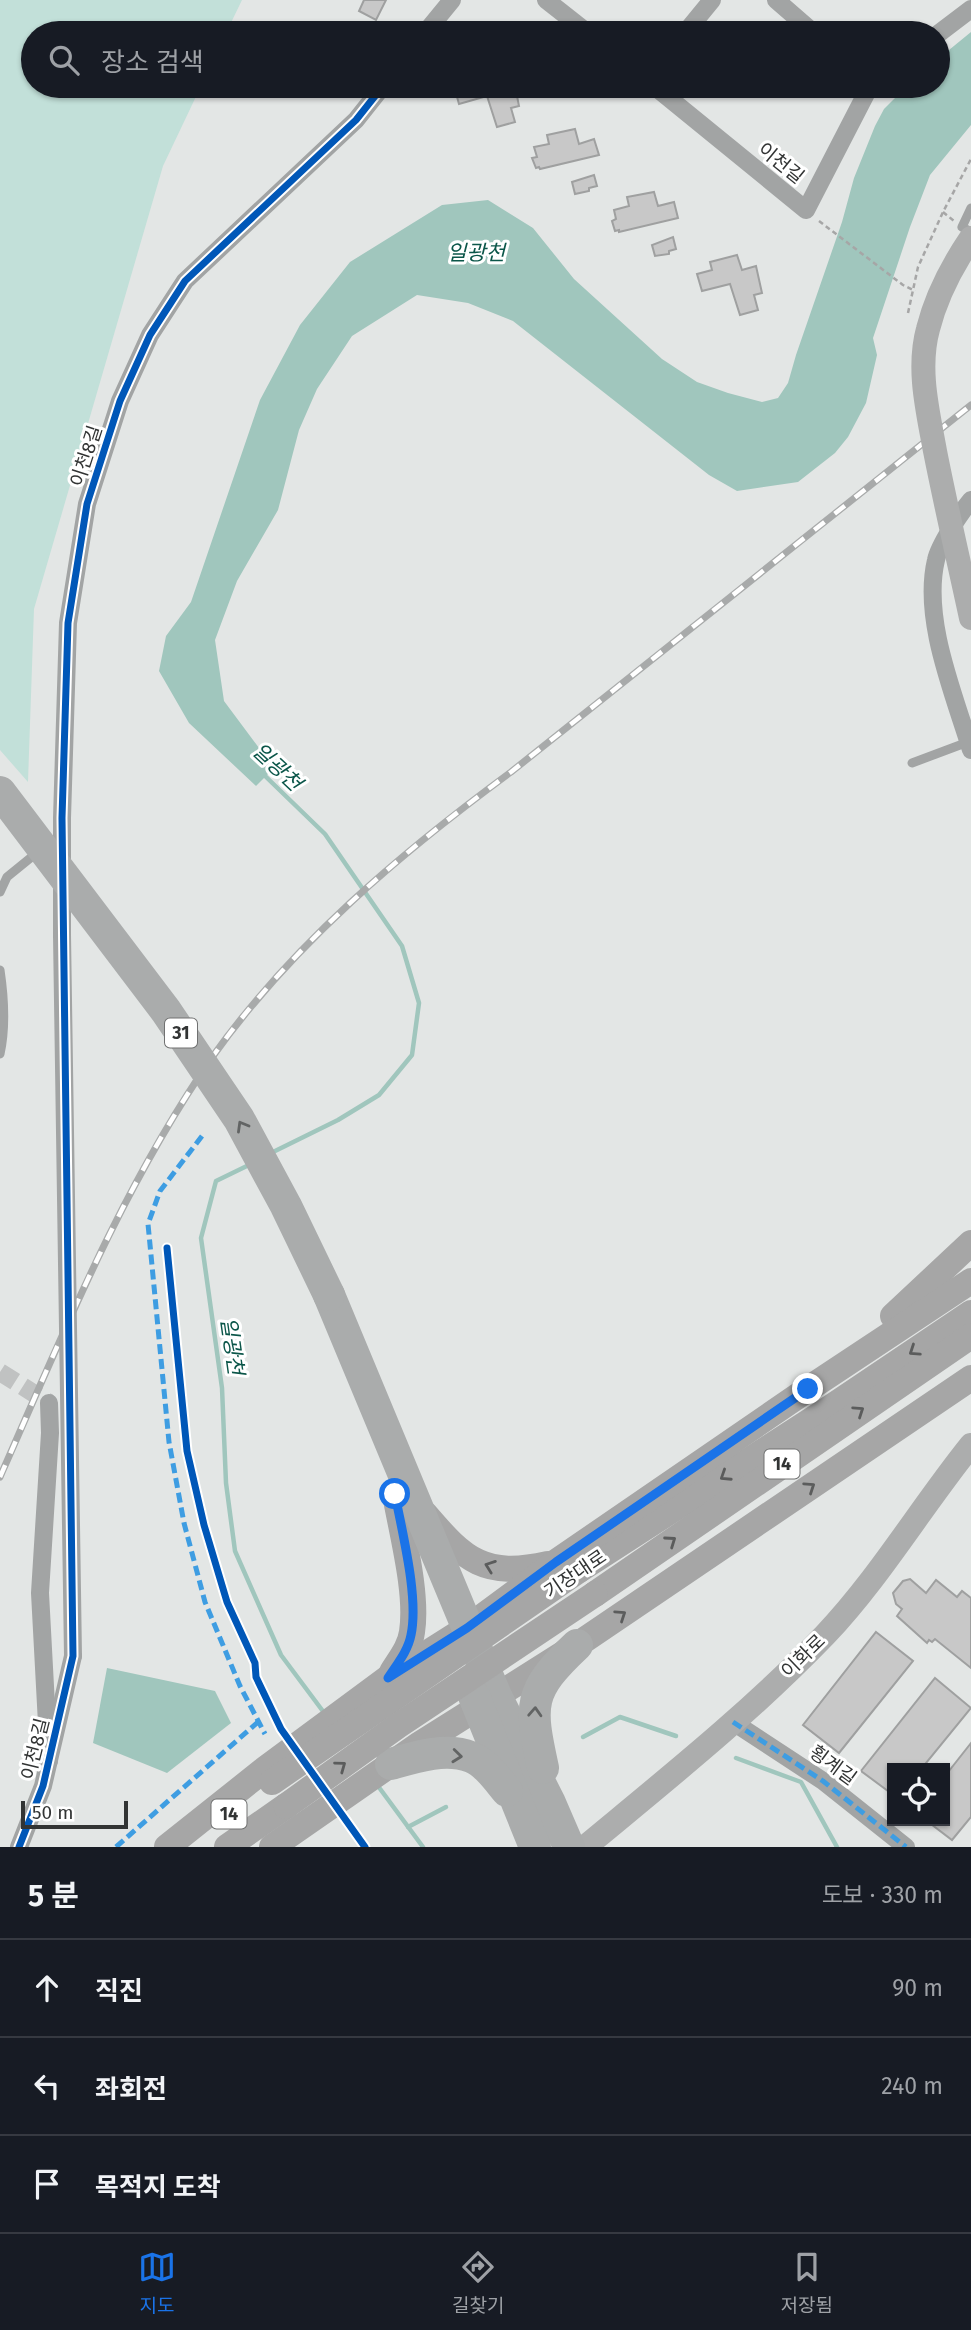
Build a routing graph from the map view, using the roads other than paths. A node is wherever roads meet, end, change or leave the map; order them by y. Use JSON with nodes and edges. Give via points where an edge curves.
{"nodes":[{"id":1,"x":452,"y":0,"type":"edge"},
{"id":2,"x":546,"y":0,"type":"edge"},
{"id":3,"x":712,"y":0,"type":"edge"},
{"id":4,"x":776,"y":0,"type":"edge"},
{"id":5,"x":971,"y":9,"type":"edge"},
{"id":6,"x":435,"y":21,"type":"edge"},
{"id":7,"x":573,"y":21,"type":"edge"},
{"id":8,"x":695,"y":21,"type":"edge"},
{"id":9,"x":800,"y":21,"type":"edge"},
{"id":10,"x":950,"y":25,"type":"edge"},
{"id":11,"x":373,"y":98,"type":"edge"},
{"id":12,"x":669,"y":98,"type":"edge"},
{"id":13,"x":864,"y":98,"type":"edge"},
{"id":14,"x":971,"y":208,"type":"edge"},
{"id":15,"x":971,"y":232,"type":"edge"},
{"id":16,"x":971,"y":239,"type":"edge"},
{"id":17,"x":971,"y":499,"type":"edge"},
{"id":18,"x":971,"y":618,"type":"edge"},
{"id":19,"x":970,"y":746,"type":"edge"},
{"id":20,"x":912,"y":763,"type":"dead end"},
{"id":21,"x":0,"y":792,"type":"edge"},
{"id":22,"x":0,"y":824,"type":"edge"},
{"id":23,"x":62,"y":833,"type":"junction"},
{"id":24,"x":0,"y":892,"type":"edge"},
{"id":25,"x":0,"y":970,"type":"edge"},
{"id":26,"x":0,"y":1054,"type":"edge"},
{"id":27,"x":971,"y":1243,"type":"edge"},
{"id":28,"x":971,"y":1281,"type":"edge"},
{"id":29,"x":321,"y":1301,"type":"junction"},
{"id":30,"x":971,"y":1313,"type":"edge"},
{"id":31,"x":971,"y":1336,"type":"edge"},
{"id":32,"x":971,"y":1378,"type":"edge"},
{"id":33,"x":808,"y":1389,"type":"junction"},
{"id":34,"x":49,"y":1402,"type":"dead end"},
{"id":35,"x":971,"y":1424,"type":"edge"},
{"id":36,"x":968,"y":1448,"type":"edge"},
{"id":37,"x":404,"y":1498,"type":"junction"},
{"id":38,"x":556,"y":1562,"type":"junction"},
{"id":39,"x":459,"y":1632,"type":"junction"},
{"id":40,"x":577,"y":1645,"type":"junction"},
{"id":41,"x":383,"y":1682,"type":"junction"},
{"id":42,"x":487,"y":1702,"type":"junction"},
{"id":43,"x":733,"y":1722,"type":"junction"},
{"id":44,"x":420,"y":1744,"type":"junction"},
{"id":45,"x":49,"y":1761,"type":"junction"},
{"id":46,"x":391,"y":1764,"type":"junction"},
{"id":47,"x":550,"y":1803,"type":"junction"},
{"id":48,"x":519,"y":1808,"type":"junction"},
{"id":49,"x":19,"y":1847,"type":"edge"},
{"id":50,"x":167,"y":1847,"type":"edge"},
{"id":51,"x":188,"y":1847,"type":"edge"},
{"id":52,"x":227,"y":1847,"type":"edge"},
{"id":53,"x":272,"y":1847,"type":"edge"},
{"id":54,"x":534,"y":1847,"type":"edge"},
{"id":55,"x":569,"y":1847,"type":"edge"},
{"id":56,"x":586,"y":1847,"type":"edge"},
{"id":57,"x":906,"y":1847,"type":"edge"}],
"edges":[{"from":1,"to":6,"type":"street"},
{"from":2,"to":7,"type":"street"},
{"from":3,"to":8,"type":"street"},
{"from":4,"to":9,"type":"street"},
{"from":5,"to":10,"type":"street"},
{"from":11,"to":23,"type":"street","name":"이천8길","via":[[356,120],[186,281],[150,335],[120,401],[87,504],[68,623]]},
{"from":12,"to":13,"type":"street","name":"이천길","via":[[806,210]]},
{"from":14,"to":15,"type":"lane","via":[[962,227]]},
{"from":16,"to":18,"type":"main road","bridge":true,"via":[[945,282],[927,331],[924,356],[926,401]]},
{"from":17,"to":19,"type":"street","via":[[936,558],[932,599],[940,646]]},
{"from":19,"to":20,"type":"lane"},
{"from":29,"to":21,"type":"highway","number":"31","one_way":true,"bridge":true,"via":[[286,1206],[239,1119],[166,1011]]},
{"from":22,"to":29,"type":"highway","number":"31","via":[[80,920],[206,1107]]},
{"from":23,"to":24,"type":"lane","via":[[7,877]]},
{"from":23,"to":45,"type":"street","name":"이천8길","bridge":true,"via":[[73,1656]]},
{"from":25,"to":26,"type":"lane","via":[[4,994]]},
{"from":27,"to":33,"type":"main road"},
{"from":28,"to":33,"type":"main road"},
{"from":29,"to":37,"type":"highway","number":"31"},
{"from":30,"to":51,"type":"main road","name":"기장대로","number":"14","one_way":true,"bridge":true,"via":[[579,1570],[272,1782]]},
{"from":52,"to":31,"type":"main road","name":"기장대로","number":"14","one_way":true,"bridge":true},
{"from":40,"to":32,"type":"main road","one_way":true},
{"from":33,"to":38,"type":"main road"},
{"from":34,"to":45,"type":"street","via":[[40,1592]]},
{"from":35,"to":36,"type":"main road","name":"이화로"},
{"from":36,"to":43,"type":"main road","name":"이화로","via":[[825,1634]]},
{"from":38,"to":37,"type":"main road","one_way":true,"via":[[501,1570],[485,1565],[467,1557]]},
{"from":37,"to":39,"type":"highway","number":"31"},
{"from":37,"to":41,"type":"main road","via":[[412,1633]]},
{"from":38,"to":39,"type":"main road"},
{"from":38,"to":40,"type":"main road","via":[[529,1597],[525,1611],[533,1629],[547,1639]]},
{"from":39,"to":41,"type":"main road"},
{"from":39,"to":42,"type":"highway","number":"31"},
{"from":40,"to":42,"type":"main road"},
{"from":47,"to":40,"type":"highway","one_way":true,"via":[[535,1735],[534,1703],[553,1670]]},
{"from":41,"to":44,"type":"main road","via":[[396,1679],[410,1686],[426,1710],[429,1726]]},
{"from":41,"to":50,"type":"main road"},
{"from":42,"to":44,"type":"main road"},
{"from":42,"to":47,"type":"highway"},
{"from":42,"to":48,"type":"highway"},
{"from":43,"to":56,"type":"main road","name":"이화로"},
{"from":43,"to":57,"type":"street","name":"횡계길","via":[[823,1782]]},
{"from":44,"to":46,"type":"main road"},
{"from":45,"to":49,"type":"street","name":"이천8길"},
{"from":46,"to":48,"type":"highway","one_way":true,"via":[[424,1754],[471,1757],[488,1769]]},
{"from":46,"to":53,"type":"main road"},
{"from":47,"to":55,"type":"highway"},
{"from":48,"to":54,"type":"highway"}]}
